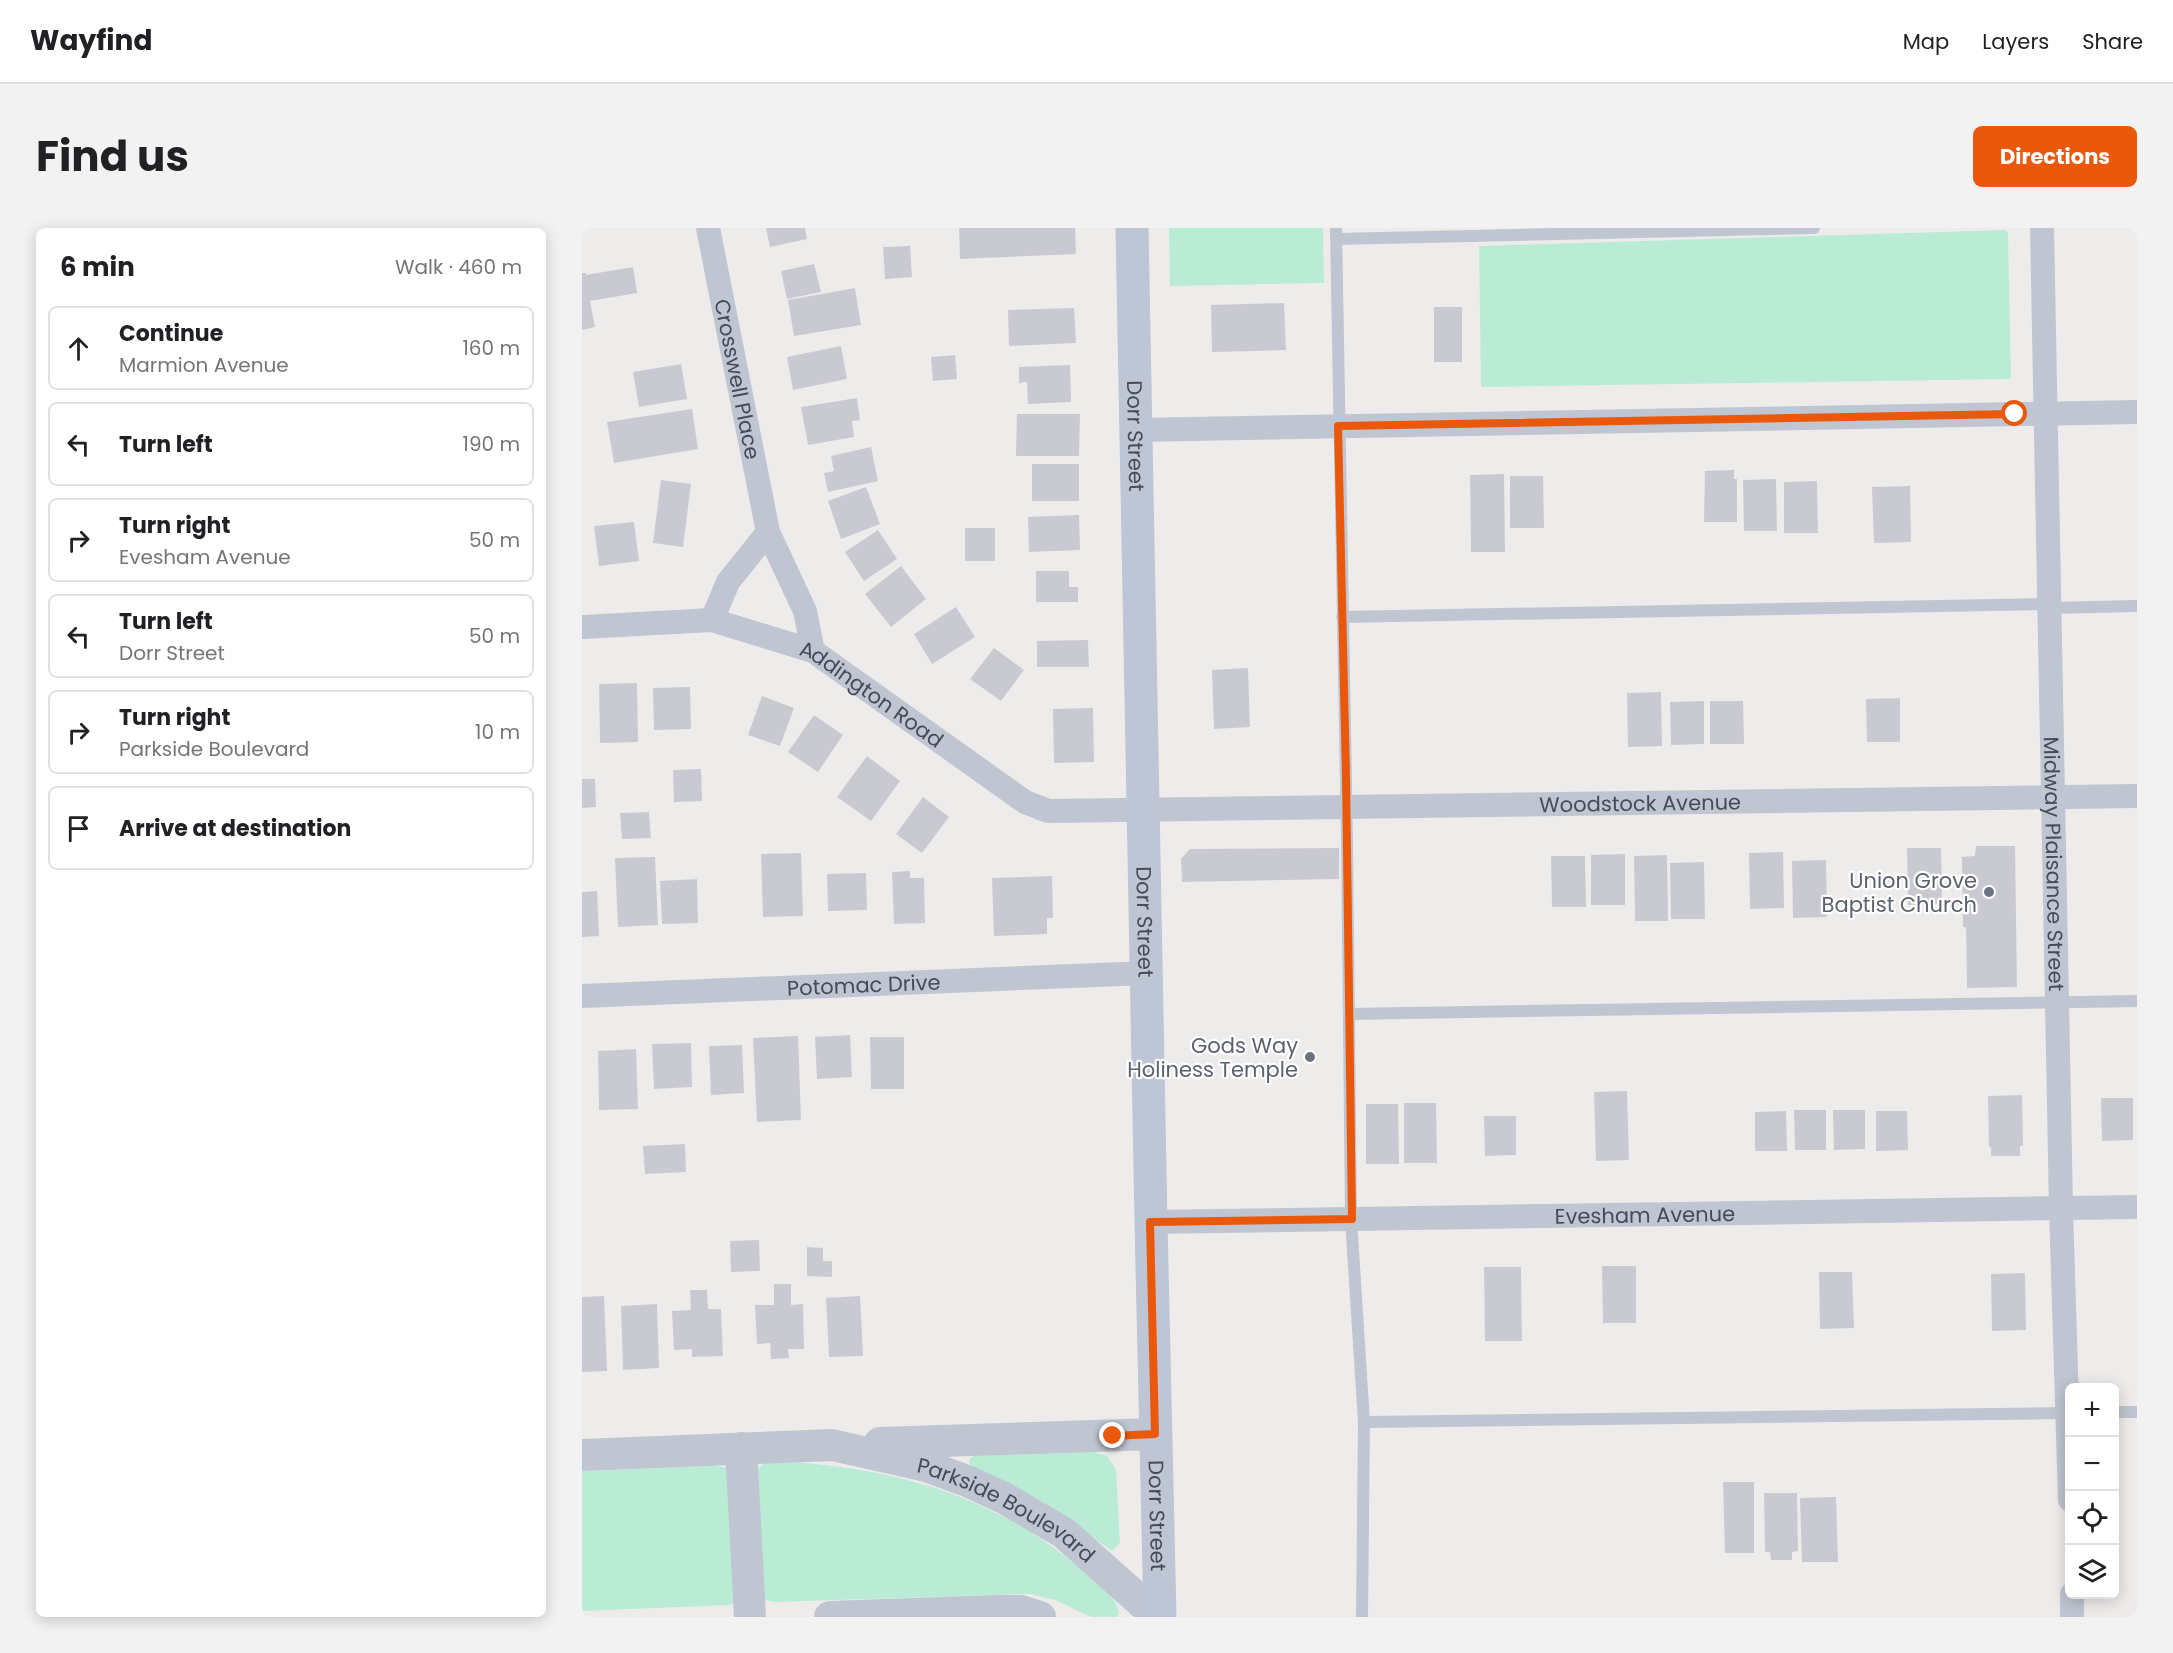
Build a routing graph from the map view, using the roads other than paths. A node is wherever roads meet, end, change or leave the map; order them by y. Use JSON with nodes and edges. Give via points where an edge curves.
{"nodes":[{"id":1,"x":708,"y":228,"type":"edge"},
{"id":2,"x":1132,"y":228,"type":"edge"},
{"id":3,"x":1814,"y":228,"type":"edge"},
{"id":4,"x":2042,"y":228,"type":"edge"},
{"id":5,"x":1336,"y":233,"type":"edge"},
{"id":6,"x":2137,"y":412,"type":"edge"},
{"id":7,"x":2046,"y":414,"type":"junction"},
{"id":8,"x":1338,"y":426,"type":"junction"},
{"id":9,"x":1137,"y":430,"type":"junction"},
{"id":10,"x":768,"y":532,"type":"junction"},
{"id":11,"x":2050,"y":606,"type":"junction"},
{"id":12,"x":2137,"y":606,"type":"edge"},
{"id":13,"x":1342,"y":617,"type":"junction"},
{"id":14,"x":712,"y":620,"type":"junction"},
{"id":15,"x":582,"y":627,"type":"edge"},
{"id":16,"x":813,"y":651,"type":"junction"},
{"id":17,"x":2137,"y":796,"type":"edge"},
{"id":18,"x":2054,"y":797,"type":"junction"},
{"id":19,"x":1347,"y":808,"type":"junction"},
{"id":20,"x":1144,"y":811,"type":"junction"},
{"id":21,"x":1147,"y":973,"type":"junction"},
{"id":22,"x":582,"y":996,"type":"edge"},
{"id":23,"x":2137,"y":1001,"type":"edge"},
{"id":24,"x":2058,"y":1002,"type":"junction"},
{"id":25,"x":1349,"y":1014,"type":"junction"},
{"id":26,"x":2137,"y":1206,"type":"edge"},
{"id":27,"x":2061,"y":1208,"type":"junction"},
{"id":28,"x":1352,"y":1219,"type":"junction"},
{"id":29,"x":1150,"y":1222,"type":"junction"},
{"id":30,"x":2067,"y":1383,"type":"edge"},
{"id":31,"x":2119,"y":1412,"type":"edge"},
{"id":32,"x":2137,"y":1412,"type":"edge"},
{"id":33,"x":2065,"y":1413,"type":"edge"},
{"id":34,"x":1364,"y":1422,"type":"junction"},
{"id":35,"x":1155,"y":1434,"type":"junction"},
{"id":36,"x":2069,"y":1437,"type":"edge"},
{"id":37,"x":832,"y":1445,"type":"junction"},
{"id":38,"x":741,"y":1448,"type":"junction"},
{"id":39,"x":582,"y":1455,"type":"edge"},
{"id":40,"x":2070,"y":1491,"type":"edge"},
{"id":41,"x":2072,"y":1599,"type":"edge"},
{"id":42,"x":750,"y":1617,"type":"edge"},
{"id":43,"x":830,"y":1617,"type":"edge"},
{"id":44,"x":1040,"y":1617,"type":"edge"},
{"id":45,"x":1159,"y":1617,"type":"edge"},
{"id":46,"x":1362,"y":1617,"type":"edge"},
{"id":47,"x":2072,"y":1617,"type":"edge"}],
"edges":[{"from":1,"to":10,"type":"street","name":"Crosswell Place"},
{"from":2,"to":9,"type":"main road","name":"Dorr Street"},
{"from":3,"to":5,"type":"lane"},
{"from":4,"to":7,"type":"street","name":"Midway Plaisance Street"},
{"from":5,"to":8,"type":"lane"},
{"from":6,"to":7,"type":"street"},
{"from":7,"to":8,"type":"street"},
{"from":7,"to":11,"type":"street","name":"Midway Plaisance Street"},
{"from":8,"to":9,"type":"street"},
{"from":8,"to":13,"type":"lane"},
{"from":9,"to":20,"type":"main road","name":"Dorr Street"},
{"from":10,"to":14,"type":"street","via":[[728,582]]},
{"from":10,"to":16,"type":"street","name":"Crosswell Place","via":[[805,611]]},
{"from":11,"to":12,"type":"lane"},
{"from":11,"to":13,"type":"lane"},
{"from":11,"to":18,"type":"street","name":"Midway Plaisance Street"},
{"from":13,"to":19,"type":"lane"},
{"from":14,"to":15,"type":"street","name":"Addington Road"},
{"from":14,"to":16,"type":"street","name":"Addington Road"},
{"from":16,"to":20,"type":"street","name":"Addington Road","via":[[1025,802],[1048,811]]},
{"from":17,"to":18,"type":"street","name":"Woodstock Avenue"},
{"from":18,"to":19,"type":"street","name":"Woodstock Avenue"},
{"from":18,"to":24,"type":"street","name":"Midway Plaisance Street"},
{"from":19,"to":20,"type":"street","name":"Woodstock Avenue"},
{"from":19,"to":25,"type":"lane"},
{"from":20,"to":21,"type":"main road","name":"Dorr Street"},
{"from":21,"to":22,"type":"street","name":"Potomac Drive"},
{"from":21,"to":29,"type":"main road","name":"Dorr Street"},
{"from":23,"to":24,"type":"lane"},
{"from":24,"to":25,"type":"lane"},
{"from":24,"to":27,"type":"street","name":"Midway Plaisance Street"},
{"from":25,"to":28,"type":"lane"},
{"from":26,"to":27,"type":"street","name":"Evesham Avenue"},
{"from":27,"to":28,"type":"street","name":"Evesham Avenue"},
{"from":27,"to":30,"type":"street","name":"Midway Plaisance Street"},
{"from":28,"to":29,"type":"street","name":"Evesham Avenue"},
{"from":28,"to":34,"type":"lane"},
{"from":29,"to":35,"type":"main road","name":"Dorr Street"},
{"from":31,"to":32,"type":"lane"},
{"from":33,"to":34,"type":"lane"},
{"from":34,"to":46,"type":"lane"},
{"from":35,"to":37,"type":"street","name":"Parkside Boulevard"},
{"from":35,"to":45,"type":"main road","name":"Dorr Street"},
{"from":36,"to":40,"type":"street","name":"Midway Plaisance Street"},
{"from":37,"to":38,"type":"street","name":"Parkside Boulevard"},
{"from":37,"to":45,"type":"street","name":"Parkside Boulevard","via":[[926,1466],[1004,1498],[1064,1533]]},
{"from":38,"to":39,"type":"street","name":"Parkside Boulevard"},
{"from":38,"to":42,"type":"street"},
{"from":41,"to":47,"type":"street"},
{"from":43,"to":44,"type":"street","via":[[997,1611],[1021,1611]]}]}
